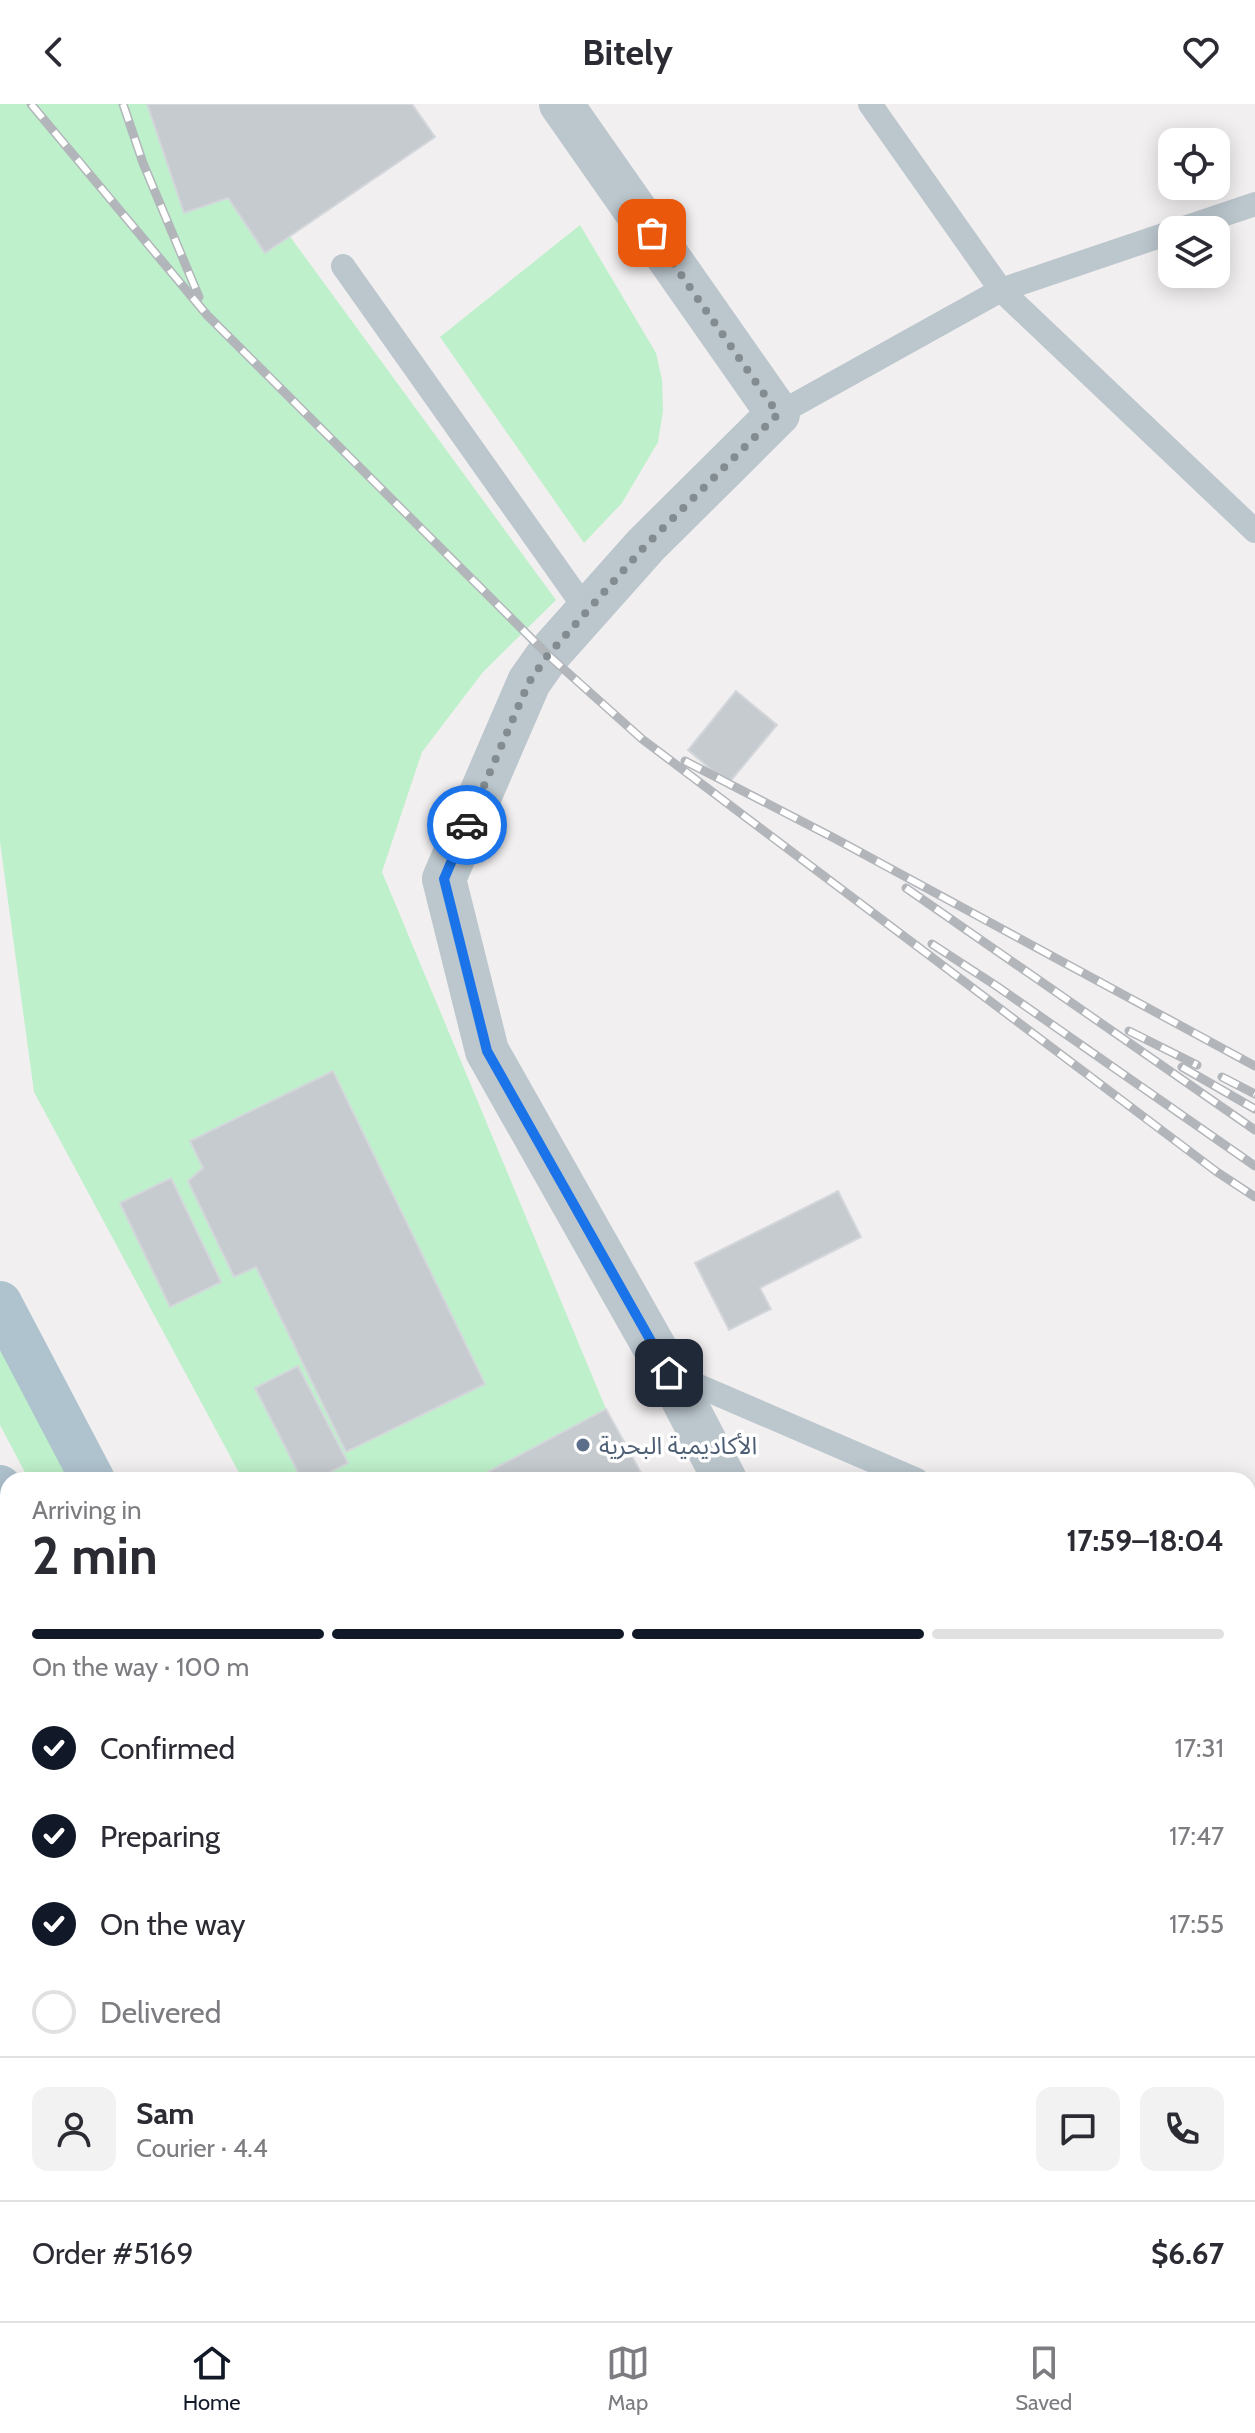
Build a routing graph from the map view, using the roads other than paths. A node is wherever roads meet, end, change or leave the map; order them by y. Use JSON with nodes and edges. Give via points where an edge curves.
{"nodes":[{"id":1,"x":561,"y":104,"type":"edge"},
{"id":2,"x":870,"y":104,"type":"edge"},
{"id":3,"x":1255,"y":204,"type":"edge"},
{"id":4,"x":1219,"y":216,"type":"edge"},
{"id":5,"x":1158,"y":237,"type":"edge"},
{"id":6,"x":343,"y":266,"type":"dead end"},
{"id":7,"x":1001,"y":290,"type":"junction"},
{"id":8,"x":778,"y":414,"type":"junction"},
{"id":9,"x":1255,"y":531,"type":"edge"},
{"id":10,"x":587,"y":611,"type":"junction"},
{"id":11,"x":0,"y":1303,"type":"edge"},
{"id":12,"x":669,"y":1373,"type":"junction"},
{"id":13,"x":89,"y":1472,"type":"edge"},
{"id":14,"x":721,"y":1472,"type":"edge"},
{"id":15,"x":898,"y":1472,"type":"edge"}],
"edges":[{"from":1,"to":8,"type":"street"},
{"from":2,"to":7,"type":"lane"},
{"from":3,"to":4,"type":"lane"},
{"from":5,"to":7,"type":"lane"},
{"from":6,"to":10,"type":"lane"},
{"from":7,"to":8,"type":"lane"},
{"from":7,"to":9,"type":"lane"},
{"from":8,"to":10,"type":"street"},
{"from":10,"to":12,"type":"street","via":[[529,682],[444,879],[487,1051]]},
{"from":11,"to":13,"type":"main road"},
{"from":12,"to":14,"type":"street"},
{"from":12,"to":15,"type":"lane"}]}
